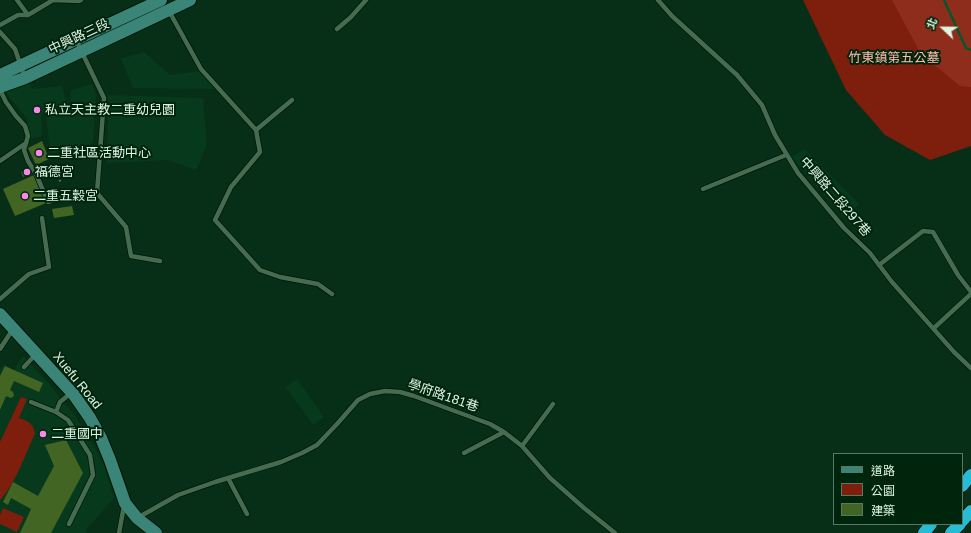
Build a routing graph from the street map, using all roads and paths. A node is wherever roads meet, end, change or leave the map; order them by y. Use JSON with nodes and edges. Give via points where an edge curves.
{"nodes":[{"id":1,"x":17,"y":0,"type":"edge"},
{"id":2,"x":53,"y":0,"type":"edge"},
{"id":3,"x":190,"y":0,"type":"edge"},
{"id":4,"x":366,"y":0,"type":"edge"},
{"id":5,"x":658,"y":0,"type":"edge"},
{"id":6,"x":80,"y":1,"type":"edge"},
{"id":7,"x":165,"y":5,"type":"edge"},
{"id":8,"x":28,"y":15,"type":"junction"},
{"id":9,"x":0,"y":25,"type":"edge"},
{"id":10,"x":337,"y":29,"type":"dead end"},
{"id":11,"x":0,"y":32,"type":"edge"},
{"id":12,"x":76,"y":40,"type":"junction"},
{"id":13,"x":81,"y":52,"type":"junction"},
{"id":14,"x":23,"y":72,"type":"junction"},
{"id":15,"x":0,"y":76,"type":"edge"},
{"id":16,"x":0,"y":87,"type":"edge"},
{"id":17,"x":0,"y":90,"type":"edge"},
{"id":18,"x":292,"y":100,"type":"dead end"},
{"id":19,"x":256,"y":130,"type":"junction"},
{"id":20,"x":26,"y":144,"type":"junction"},
{"id":21,"x":786,"y":155,"type":"junction"},
{"id":22,"x":0,"y":161,"type":"edge"},
{"id":23,"x":62,"y":180,"type":"dead end"},
{"id":24,"x":59,"y":181,"type":"dead end"},
{"id":25,"x":703,"y":189,"type":"dead end"},
{"id":26,"x":97,"y":193,"type":"junction"},
{"id":27,"x":42,"y":218,"type":"dead end"},
{"id":28,"x":160,"y":261,"type":"dead end"},
{"id":29,"x":879,"y":265,"type":"junction"},
{"id":30,"x":971,"y":293,"type":"edge"},
{"id":31,"x":332,"y":294,"type":"dead end"},
{"id":32,"x":0,"y":299,"type":"edge"},
{"id":33,"x":0,"y":314,"type":"edge"},
{"id":34,"x":934,"y":328,"type":"junction"},
{"id":35,"x":13,"y":329,"type":"junction"},
{"id":36,"x":0,"y":349,"type":"edge"},
{"id":37,"x":36,"y":354,"type":"junction"},
{"id":38,"x":24,"y":367,"type":"dead end"},
{"id":39,"x":971,"y":368,"type":"edge"},
{"id":40,"x":71,"y":392,"type":"junction"},
{"id":41,"x":31,"y":402,"type":"dead end"},
{"id":42,"x":554,"y":404,"type":"dead end"},
{"id":43,"x":56,"y":412,"type":"junction"},
{"id":44,"x":504,"y":432,"type":"junction"},
{"id":45,"x":522,"y":446,"type":"junction"},
{"id":46,"x":464,"y":452,"type":"dead end"},
{"id":47,"x":971,"y":475,"type":"edge"},
{"id":48,"x":228,"y":478,"type":"junction"},
{"id":49,"x":963,"y":485,"type":"edge"},
{"id":50,"x":125,"y":503,"type":"junction"},
{"id":51,"x":971,"y":511,"type":"edge"},
{"id":52,"x":247,"y":514,"type":"dead end"},
{"id":53,"x":138,"y":518,"type":"junction"},
{"id":54,"x":963,"y":520,"type":"edge"},
{"id":55,"x":69,"y":524,"type":"dead end"},
{"id":56,"x":930,"y":525,"type":"edge"},
{"id":57,"x":959,"y":525,"type":"edge"},
{"id":58,"x":119,"y":533,"type":"edge"},
{"id":59,"x":156,"y":533,"type":"edge"},
{"id":60,"x":615,"y":533,"type":"edge"},
{"id":61,"x":924,"y":533,"type":"edge"},
{"id":62,"x":951,"y":533,"type":"edge"}],
"edges":[{"from":1,"to":8,"type":"lane"},
{"from":2,"to":6,"type":"lane"},
{"from":2,"to":8,"type":"lane"},
{"from":3,"to":7,"type":"main road"},
{"from":4,"to":10,"type":"lane"},
{"from":5,"to":21,"type":"lane","name":"中興路二段297巷","via":[[737,75],[762,105]]},
{"from":7,"to":12,"type":"main road"},
{"from":7,"to":13,"type":"main road","name":"中興路三段"},
{"from":7,"to":19,"type":"lane","via":[[201,69]]},
{"from":8,"to":9,"type":"lane","via":[[18,15]]},
{"from":11,"to":14,"type":"lane","via":[[15,49]]},
{"from":12,"to":13,"type":"lane"},
{"from":12,"to":14,"type":"main road"},
{"from":13,"to":14,"type":"main road","name":"中興路三段"},
{"from":13,"to":26,"type":"lane","via":[[104,98]]},
{"from":14,"to":15,"type":"main road"},
{"from":14,"to":16,"type":"main road","name":"中興路三段"},
{"from":17,"to":20,"type":"lane","via":[[9,107],[25,126],[28,136]]},
{"from":18,"to":19,"type":"lane"},
{"from":19,"to":31,"type":"lane","via":[[260,152],[231,187],[216,220],[260,270],[280,277],[318,284]]},
{"from":20,"to":22,"type":"lane"},
{"from":20,"to":26,"type":"lane","via":[[24,150],[28,161],[48,202],[66,196]]},
{"from":21,"to":25,"type":"lane"},
{"from":21,"to":29,"type":"lane","name":"中興路二段297巷","via":[[844,228]]},
{"from":23,"to":24,"type":"path"},
{"from":26,"to":28,"type":"lane","via":[[126,227],[132,256]]},
{"from":27,"to":32,"type":"lane","via":[[49,267],[29,274]]},
{"from":29,"to":30,"type":"lane","via":[[923,231],[933,232],[958,276]]},
{"from":29,"to":34,"type":"lane","name":"中興路二段297巷"},
{"from":30,"to":34,"type":"lane"},
{"from":33,"to":35,"type":"main road","name":"Xuefu Road"},
{"from":34,"to":39,"type":"lane","name":"中興路二段297巷"},
{"from":35,"to":36,"type":"lane"},
{"from":35,"to":37,"type":"main road","name":"Xuefu Road"},
{"from":37,"to":38,"type":"lane"},
{"from":37,"to":40,"type":"main road","name":"Xuefu Road"},
{"from":40,"to":43,"type":"lane","via":[[60,402]]},
{"from":40,"to":50,"type":"main road","name":"Xuefu Road","via":[[101,438]]},
{"from":41,"to":43,"type":"lane"},
{"from":42,"to":45,"type":"lane"},
{"from":43,"to":55,"type":"lane","via":[[68,420],[90,455],[93,475]]},
{"from":44,"to":45,"type":"lane","name":"學府路181巷"},
{"from":44,"to":46,"type":"lane"},
{"from":44,"to":48,"type":"lane","name":"學府路181巷","via":[[477,419],[414,396],[385,391],[358,400],[317,445],[281,462]]},
{"from":45,"to":60,"type":"lane","name":"學府路181巷","via":[[550,478]]},
{"from":47,"to":49,"type":"highway"},
{"from":48,"to":52,"type":"lane"},
{"from":48,"to":53,"type":"lane","name":"學府路181巷","via":[[178,495]]},
{"from":50,"to":53,"type":"main road","name":"Xuefu Road"},
{"from":50,"to":58,"type":"lane"},
{"from":51,"to":54,"type":"highway"},
{"from":53,"to":59,"type":"main road","name":"Xuefu Road"},
{"from":56,"to":61,"type":"highway"},
{"from":57,"to":62,"type":"highway"}]}
